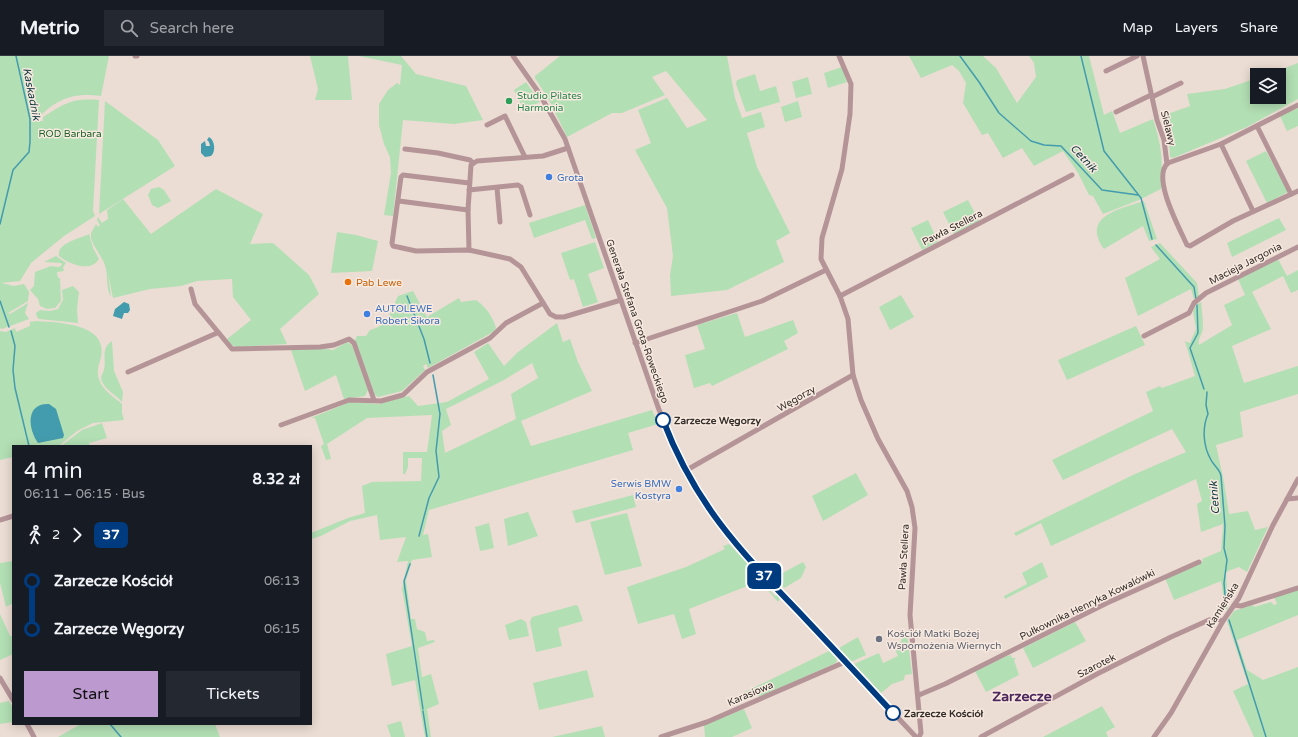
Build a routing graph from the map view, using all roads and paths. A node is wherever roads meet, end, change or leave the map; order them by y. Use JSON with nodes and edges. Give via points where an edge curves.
{"nodes":[{"id":1,"x":513,"y":56,"type":"edge"},
{"id":2,"x":839,"y":56,"type":"edge"},
{"id":3,"x":1137,"y":56,"type":"edge"},
{"id":4,"x":1143,"y":56,"type":"edge"},
{"id":5,"x":1106,"y":70,"type":"dead end"},
{"id":6,"x":1181,"y":83,"type":"dead end"},
{"id":7,"x":1152,"y":96,"type":"junction"},
{"id":8,"x":1298,"y":105,"type":"edge"},
{"id":9,"x":1116,"y":112,"type":"dead end"},
{"id":10,"x":487,"y":125,"type":"dead end"},
{"id":11,"x":1257,"y":126,"type":"junction"},
{"id":12,"x":1221,"y":144,"type":"junction"},
{"id":13,"x":568,"y":148,"type":"junction"},
{"id":14,"x":405,"y":149,"type":"dead end"},
{"id":15,"x":525,"y":157,"type":"junction"},
{"id":16,"x":473,"y":163,"type":"junction"},
{"id":17,"x":1167,"y":164,"type":"junction"},
{"id":18,"x":1072,"y":174,"type":"dead end"},
{"id":19,"x":469,"y":183,"type":"junction"},
{"id":20,"x":497,"y":188,"type":"junction"},
{"id":21,"x":469,"y":190,"type":"junction"},
{"id":22,"x":1298,"y":191,"type":"edge"},
{"id":23,"x":1291,"y":194,"type":"junction"},
{"id":24,"x":399,"y":201,"type":"junction"},
{"id":25,"x":468,"y":210,"type":"junction"},
{"id":26,"x":1253,"y":212,"type":"junction"},
{"id":27,"x":530,"y":215,"type":"dead end"},
{"id":28,"x":500,"y":222,"type":"dead end"},
{"id":29,"x":1298,"y":247,"type":"edge"},
{"id":30,"x":469,"y":250,"type":"junction"},
{"id":31,"x":826,"y":270,"type":"junction"},
{"id":32,"x":191,"y":289,"type":"dead end"},
{"id":33,"x":840,"y":296,"type":"junction"},
{"id":34,"x":621,"y":300,"type":"junction"},
{"id":35,"x":543,"y":303,"type":"junction"},
{"id":36,"x":217,"y":332,"type":"junction"},
{"id":37,"x":1144,"y":336,"type":"dead end"},
{"id":38,"x":636,"y":343,"type":"junction"},
{"id":39,"x":128,"y":372,"type":"dead end"},
{"id":40,"x":853,"y":375,"type":"junction"},
{"id":41,"x":374,"y":400,"type":"junction"},
{"id":42,"x":281,"y":426,"type":"dead end"},
{"id":43,"x":685,"y":471,"type":"junction"},
{"id":44,"x":1298,"y":479,"type":"edge"},
{"id":45,"x":1298,"y":498,"type":"edge"},
{"id":46,"x":1287,"y":499,"type":"junction"},
{"id":47,"x":12,"y":516,"type":"edge"},
{"id":48,"x":0,"y":520,"type":"edge"},
{"id":49,"x":1199,"y":562,"type":"dead end"},
{"id":50,"x":1298,"y":588,"type":"edge"},
{"id":51,"x":1234,"y":605,"type":"junction"},
{"id":52,"x":1223,"y":621,"type":"junction"},
{"id":53,"x":845,"y":662,"type":"junction"},
{"id":54,"x":0,"y":678,"type":"edge"},
{"id":55,"x":919,"y":695,"type":"junction"},
{"id":56,"x":12,"y":698,"type":"edge"},
{"id":57,"x":28,"y":725,"type":"edge"},
{"id":58,"x":34,"y":737,"type":"edge"},
{"id":59,"x":660,"y":737,"type":"edge"},
{"id":60,"x":916,"y":737,"type":"edge"},
{"id":61,"x":920,"y":737,"type":"edge"},
{"id":62,"x":981,"y":737,"type":"edge"},
{"id":63,"x":1154,"y":737,"type":"edge"}],
"edges":[{"from":1,"to":13,"type":"street","name":"Generała Stefana Grota-Roweckiego","via":[[542,98]]},
{"from":2,"to":31,"type":"street","name":"Pawła Stellera","via":[[851,84],[852,102],[842,169],[821,242],[821,259]]},
{"from":3,"to":5,"type":"street"},
{"from":4,"to":7,"type":"street","name":"Sielawy"},
{"from":6,"to":7,"type":"street"},
{"from":7,"to":9,"type":"street"},
{"from":7,"to":17,"type":"street","name":"Sielawy","via":[[1164,140]]},
{"from":8,"to":11,"type":"street"},
{"from":10,"to":15,"type":"street","via":[[505,116]]},
{"from":11,"to":12,"type":"street"},
{"from":11,"to":23,"type":"street"},
{"from":12,"to":17,"type":"street"},
{"from":12,"to":26,"type":"street"},
{"from":13,"to":15,"type":"street","via":[[544,156]]},
{"from":13,"to":34,"type":"street","name":"Generała Stefana Grota-Roweckiego"},
{"from":14,"to":16,"type":"street","via":[[438,153],[470,160]]},
{"from":15,"to":16,"type":"street"},
{"from":16,"to":19,"type":"street","via":[[470,167]]},
{"from":17,"to":26,"type":"street","name":"Sielawy","via":[[1164,169],[1164,190],[1187,245],[1192,246],[1220,228]]},
{"from":18,"to":33,"type":"street","name":"Pawła Stellera"},
{"from":19,"to":21,"type":"street"},
{"from":19,"to":24,"type":"street","via":[[406,174],[401,178]]},
{"from":20,"to":21,"type":"street"},
{"from":20,"to":27,"type":"street","via":[[521,186]]},
{"from":20,"to":28,"type":"street"},
{"from":21,"to":25,"type":"street"},
{"from":22,"to":23,"type":"street"},
{"from":23,"to":26,"type":"street"},
{"from":24,"to":25,"type":"street"},
{"from":24,"to":30,"type":"street","via":[[393,246],[416,251]]},
{"from":25,"to":30,"type":"street"},
{"from":29,"to":37,"type":"street","name":"Macieja Jargonia","via":[[1206,293],[1194,303],[1189,313]]},
{"from":30,"to":35,"type":"street","via":[[515,262],[521,267]]},
{"from":31,"to":33,"type":"street","name":"Pawła Stellera"},
{"from":31,"to":38,"type":"street","via":[[762,301]]},
{"from":32,"to":36,"type":"street","via":[[195,304]]},
{"from":33,"to":40,"type":"street","name":"Pawła Stellera","via":[[848,320]]},
{"from":34,"to":35,"type":"street","via":[[561,317],[550,314]]},
{"from":34,"to":38,"type":"street","name":"Generała Stefana Grota-Roweckiego"},
{"from":35,"to":41,"type":"street","via":[[506,324],[490,338],[428,372],[403,395],[386,400]]},
{"from":36,"to":39,"type":"street"},
{"from":36,"to":41,"type":"street","via":[[232,349],[238,350],[334,345],[349,339],[354,344]]},
{"from":38,"to":43,"type":"street","name":"Generała Stefana Grota-Roweckiego","via":[[669,436]]},
{"from":40,"to":43,"type":"street","name":"Węgorzy"},
{"from":40,"to":55,"type":"street","name":"Pawła Stellera","via":[[869,420],[907,491],[912,507],[915,528],[910,615]]},
{"from":41,"to":42,"type":"street","via":[[349,400]]},
{"from":43,"to":53,"type":"street","name":"Generała Stefana Grota-Roweckiego","via":[[707,508],[732,541]]},
{"from":44,"to":46,"type":"street","name":"Kamieńska"},
{"from":45,"to":46,"type":"street"},
{"from":46,"to":51,"type":"street","name":"Kamieńska"},
{"from":47,"to":48,"type":"street"},
{"from":49,"to":55,"type":"street","name":"Pułkownika Henryka Kowalówki","via":[[1107,603]]},
{"from":50,"to":51,"type":"street","via":[[1241,606]]},
{"from":51,"to":52,"type":"street","name":"Kamieńska"},
{"from":52,"to":62,"type":"street","name":"Szarotek","via":[[1209,620],[1171,637]]},
{"from":52,"to":63,"type":"street","name":"Kamieńska","via":[[1175,708]]},
{"from":53,"to":59,"type":"street","name":"Karasiowa","via":[[707,722]]},
{"from":53,"to":60,"type":"street","name":"Generała Stefana Grota-Roweckiego"},
{"from":54,"to":56,"type":"street"},
{"from":55,"to":61,"type":"street","name":"Pawła Stellera"},
{"from":57,"to":58,"type":"street"}]}
